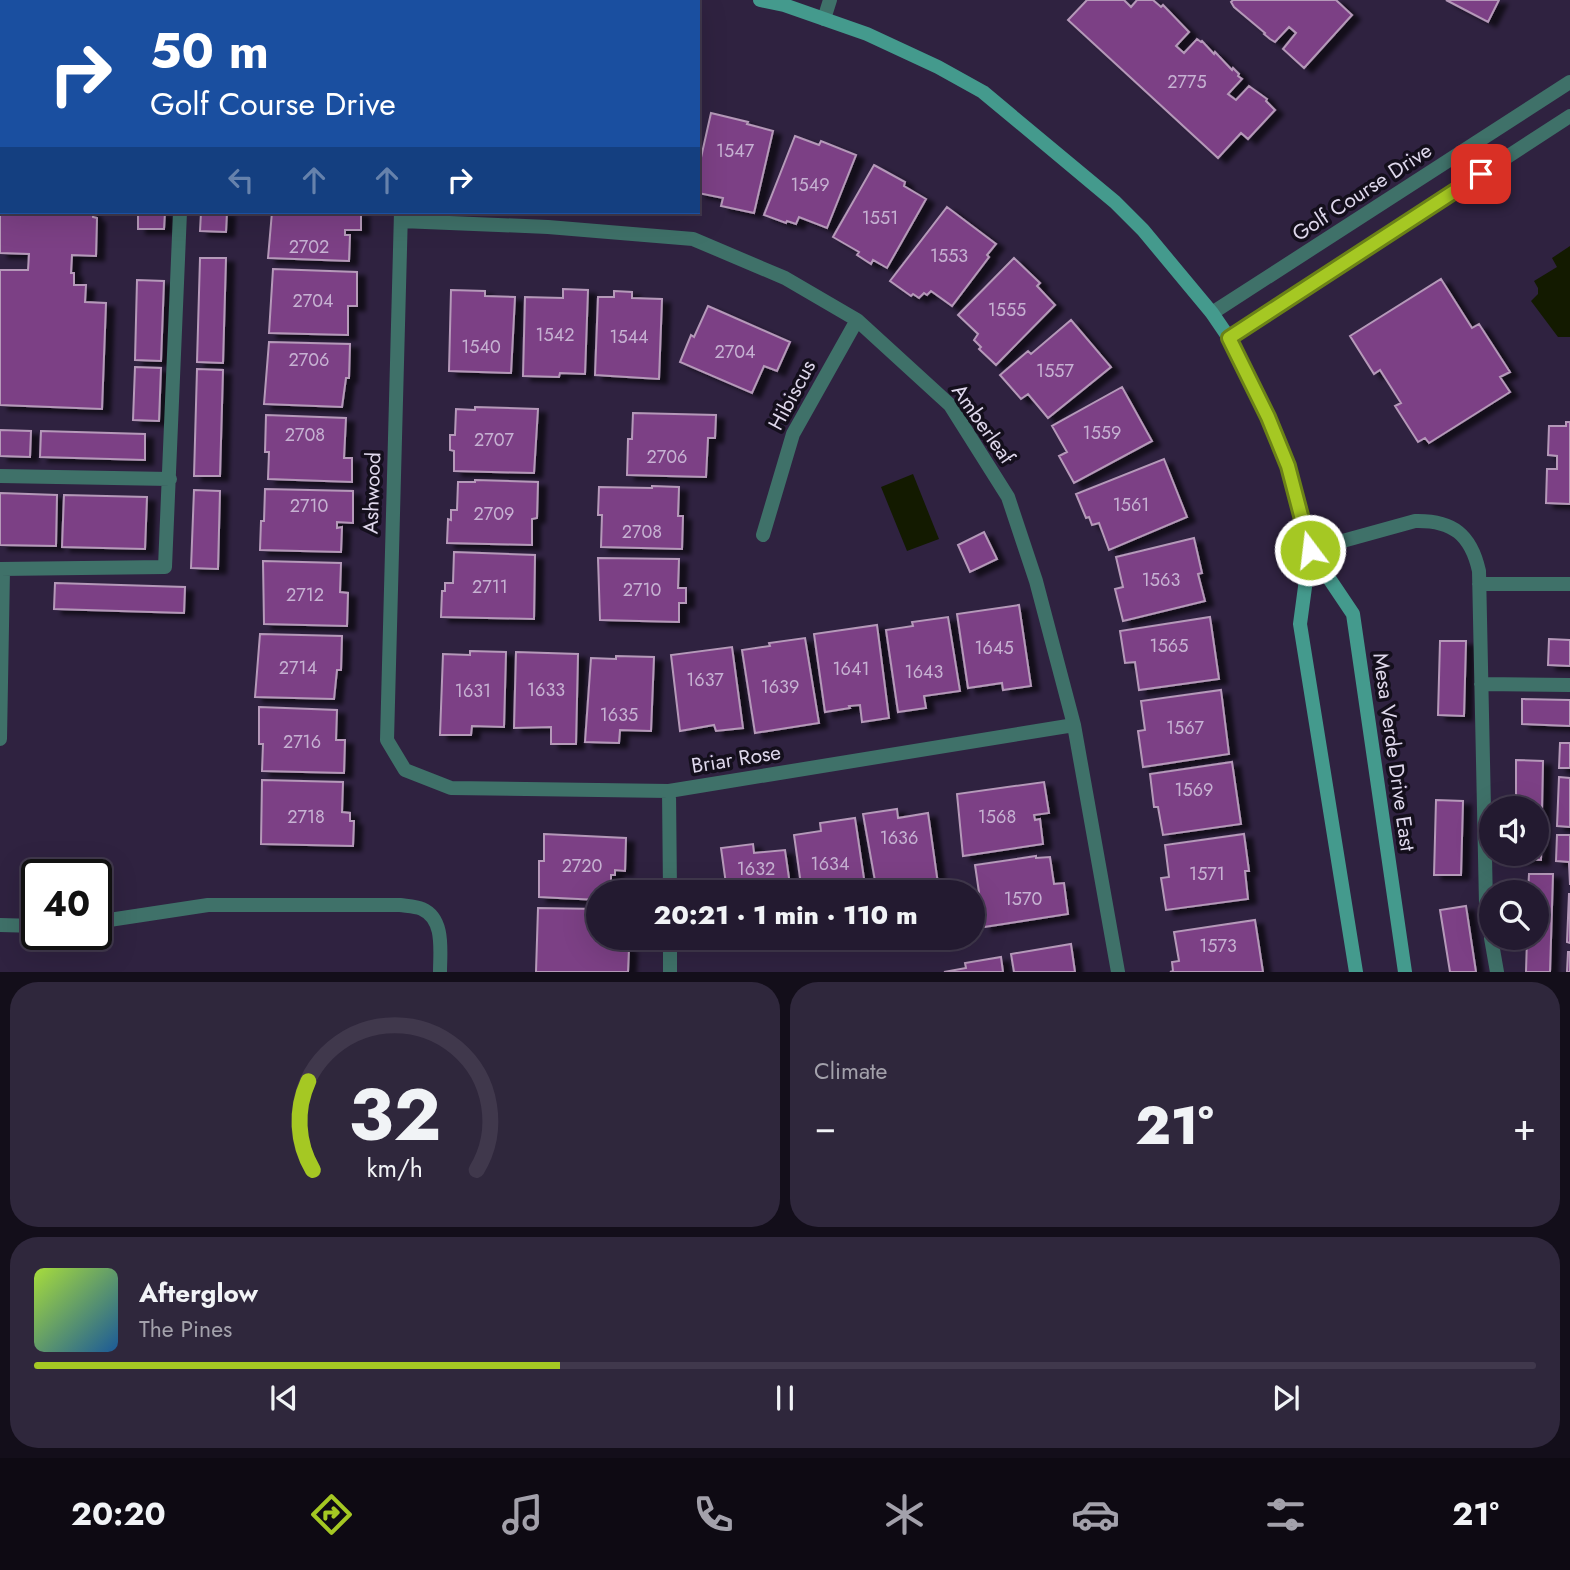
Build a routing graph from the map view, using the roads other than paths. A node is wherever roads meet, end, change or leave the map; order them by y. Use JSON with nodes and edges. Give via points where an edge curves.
{"nodes":[{"id":1,"x":760,"y":0,"type":"edge"},
{"id":2,"x":830,"y":0,"type":"edge"},
{"id":3,"x":824,"y":19,"type":"junction"},
{"id":4,"x":1570,"y":82,"type":"edge"},
{"id":5,"x":1570,"y":116,"type":"edge"},
{"id":6,"x":180,"y":214,"type":"edge"},
{"id":7,"x":401,"y":216,"type":"edge"},
{"id":8,"x":433,"y":217,"type":"edge"},
{"id":9,"x":1212,"y":313,"type":"junction"},
{"id":10,"x":858,"y":320,"type":"junction"},
{"id":11,"x":1229,"y":338,"type":"junction"},
{"id":12,"x":0,"y":476,"type":"edge"},
{"id":13,"x":170,"y":479,"type":"junction"},
{"id":14,"x":763,"y":535,"type":"dead end"},
{"id":15,"x":1310,"y":550,"type":"junction"},
{"id":16,"x":1,"y":570,"type":"edge"},
{"id":17,"x":1479,"y":584,"type":"junction"},
{"id":18,"x":1570,"y":584,"type":"edge"},
{"id":19,"x":1481,"y":684,"type":"junction"},
{"id":20,"x":1570,"y":685,"type":"edge"},
{"id":21,"x":1074,"y":725,"type":"junction"},
{"id":22,"x":0,"y":739,"type":"edge"},
{"id":23,"x":405,"y":770,"type":"joint"},
{"id":24,"x":669,"y":791,"type":"junction"},
{"id":25,"x":670,"y":880,"type":"edge"},
{"id":26,"x":1485,"y":880,"type":"edge"},
{"id":27,"x":112,"y":920,"type":"edge"},
{"id":28,"x":0,"y":925,"type":"edge"},
{"id":29,"x":21,"y":926,"type":"edge"},
{"id":30,"x":670,"y":950,"type":"edge"},
{"id":31,"x":1493,"y":950,"type":"edge"},
{"id":32,"x":440,"y":971,"type":"edge"},
{"id":33,"x":670,"y":971,"type":"edge"},
{"id":34,"x":1118,"y":971,"type":"edge"},
{"id":35,"x":1356,"y":971,"type":"edge"},
{"id":36,"x":1405,"y":971,"type":"edge"},
{"id":37,"x":1497,"y":971,"type":"edge"}],
"edges":[{"from":1,"to":3,"type":"street","name":"Mesa Verde Drive East"},
{"from":2,"to":3,"type":"street"},
{"from":3,"to":9,"type":"street","name":"Mesa Verde Drive East","via":[[867,34],[983,92],[1115,202]]},
{"from":4,"to":9,"type":"street","name":"Golf Course Drive"},
{"from":5,"to":11,"type":"street"},
{"from":6,"to":13,"type":"street"},
{"from":7,"to":8,"type":"street","name":"Amberleaf"},
{"from":7,"to":23,"type":"street","name":"Ashwood","via":[[387,740]]},
{"from":8,"to":10,"type":"street","name":"Amberleaf","via":[[693,239],[785,278]]},
{"from":9,"to":11,"type":"street","name":"Mesa Verde Drive East"},
{"from":10,"to":14,"type":"street","name":"Hibiscus","via":[[793,434]]},
{"from":10,"to":21,"type":"street","name":"Amberleaf","via":[[950,405],[1008,496]]},
{"from":11,"to":15,"type":"street","name":"Mesa Verde Drive East","via":[[1288,466]]},
{"from":12,"to":13,"type":"street"},
{"from":13,"to":16,"type":"street","via":[[165,567]]},
{"from":15,"to":17,"type":"street","via":[[1415,521],[1432,521],[1460,534],[1472,546]]},
{"from":15,"to":35,"type":"street","name":"Mesa Verde Drive East","via":[[1300,624]]},
{"from":15,"to":36,"type":"street","name":"Mesa Verde Drive East","via":[[1353,614]]},
{"from":16,"to":22,"type":"street"},
{"from":17,"to":18,"type":"street"},
{"from":17,"to":19,"type":"street"},
{"from":19,"to":20,"type":"street"},
{"from":19,"to":26,"type":"street"},
{"from":21,"to":24,"type":"street","name":"Briar Rose"},
{"from":21,"to":34,"type":"street","name":"Amberleaf"},
{"from":23,"to":24,"type":"street","name":"Briar Rose","via":[[451,788]]},
{"from":24,"to":25,"type":"street"},
{"from":27,"to":32,"type":"street","via":[[208,905],[400,905],[423,909],[436,920]]},
{"from":28,"to":29,"type":"street"},
{"from":30,"to":33,"type":"street"},
{"from":31,"to":37,"type":"street"}]}
